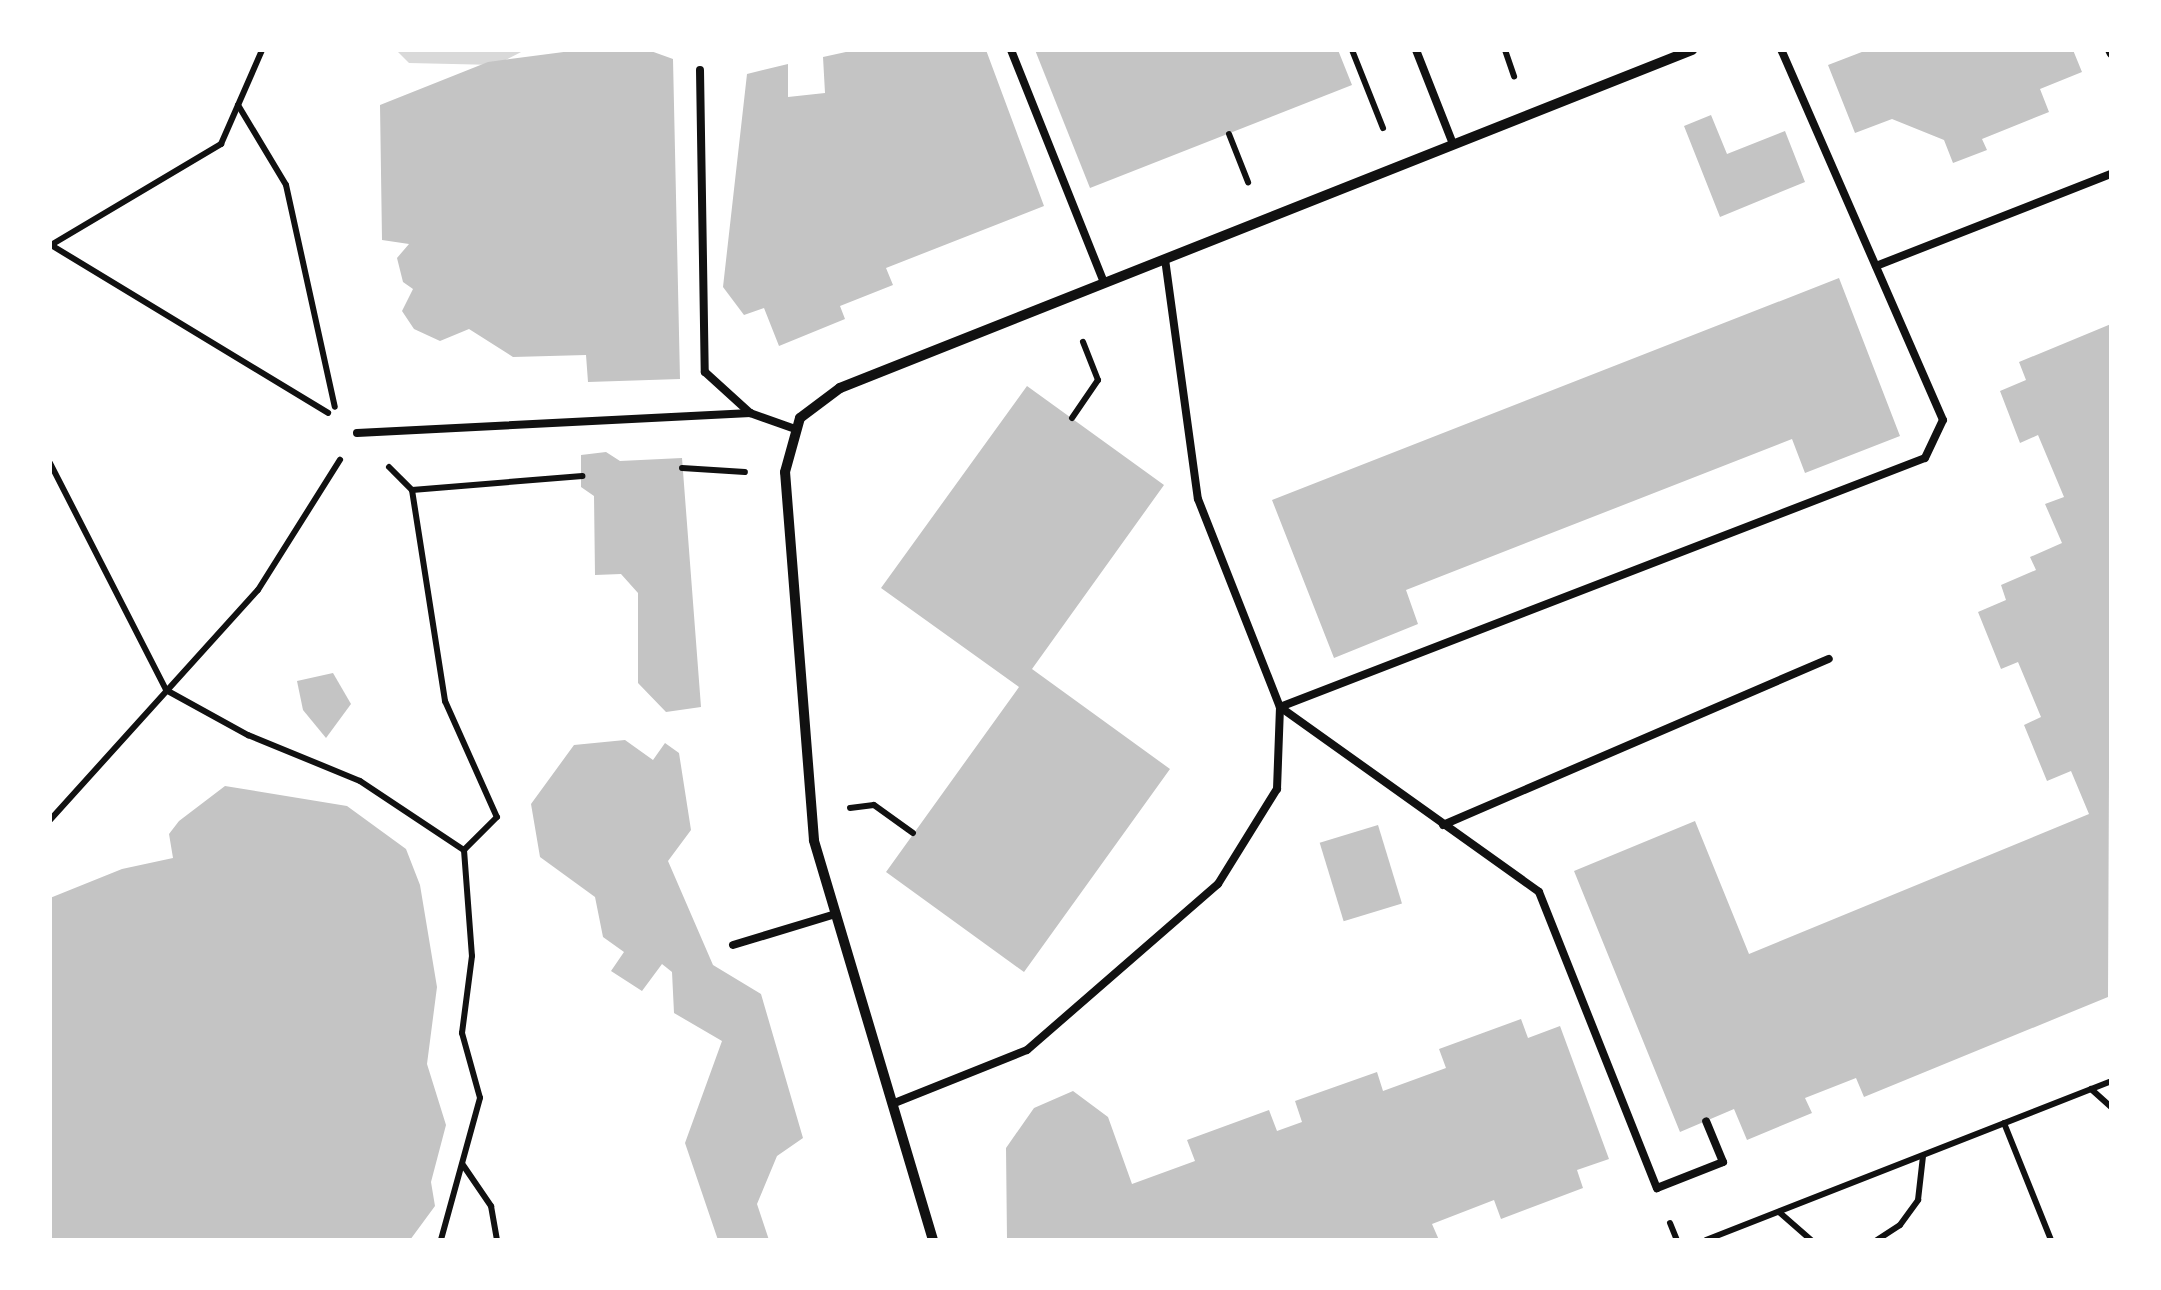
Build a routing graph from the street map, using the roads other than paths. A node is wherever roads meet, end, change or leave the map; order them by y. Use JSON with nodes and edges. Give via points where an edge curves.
{"nodes":[{"id":1,"x":1011,"y":50,"type":"edge"},
{"id":2,"x":1416,"y":50,"type":"edge"},
{"id":3,"x":1692,"y":50,"type":"edge"},
{"id":4,"x":1781,"y":50,"type":"edge"},
{"id":5,"x":700,"y":70,"type":"dead end"},
{"id":6,"x":1453,"y":144,"type":"junction"},
{"id":7,"x":2111,"y":174,"type":"edge"},
{"id":8,"x":1165,"y":260,"type":"junction"},
{"id":9,"x":1876,"y":266,"type":"junction"},
{"id":10,"x":1104,"y":283,"type":"junction"},
{"id":11,"x":750,"y":413,"type":"junction"},
{"id":12,"x":794,"y":429,"type":"junction"},
{"id":13,"x":356,"y":433,"type":"road end"},
{"id":14,"x":1829,"y":660,"type":"dead end"},
{"id":15,"x":1280,"y":707,"type":"junction"},
{"id":16,"x":1443,"y":825,"type":"junction"},
{"id":17,"x":836,"y":914,"type":"junction"},
{"id":18,"x":732,"y":945,"type":"dead end"},
{"id":19,"x":892,"y":1104,"type":"junction"},
{"id":20,"x":1706,"y":1121,"type":"dead end"},
{"id":21,"x":933,"y":1240,"type":"edge"}],
"edges":[{"from":1,"to":10,"type":"lane"},
{"from":2,"to":6,"type":"lane"},
{"from":3,"to":6,"type":"street"},
{"from":4,"to":9,"type":"lane"},
{"from":5,"to":11,"type":"lane","via":[[704,372]]},
{"from":6,"to":8,"type":"street"},
{"from":7,"to":9,"type":"lane"},
{"from":8,"to":10,"type":"street"},
{"from":8,"to":15,"type":"lane","via":[[1198,499]]},
{"from":9,"to":15,"type":"lane","via":[[1943,420],[1925,458]]},
{"from":10,"to":12,"type":"street","via":[[840,388],[816,400]]},
{"from":11,"to":12,"type":"lane"},
{"from":11,"to":13,"type":"lane"},
{"from":12,"to":17,"type":"street","via":[[785,472],[792,625],[814,840]]},
{"from":14,"to":16,"type":"lane"},
{"from":15,"to":16,"type":"lane"},
{"from":15,"to":19,"type":"lane","via":[[1277,789],[1218,884],[1026,1050]]},
{"from":16,"to":20,"type":"lane","via":[[1539,892],[1656,1188],[1723,1162]]},
{"from":17,"to":18,"type":"lane"},
{"from":17,"to":19,"type":"street"},
{"from":19,"to":21,"type":"street"}]}
